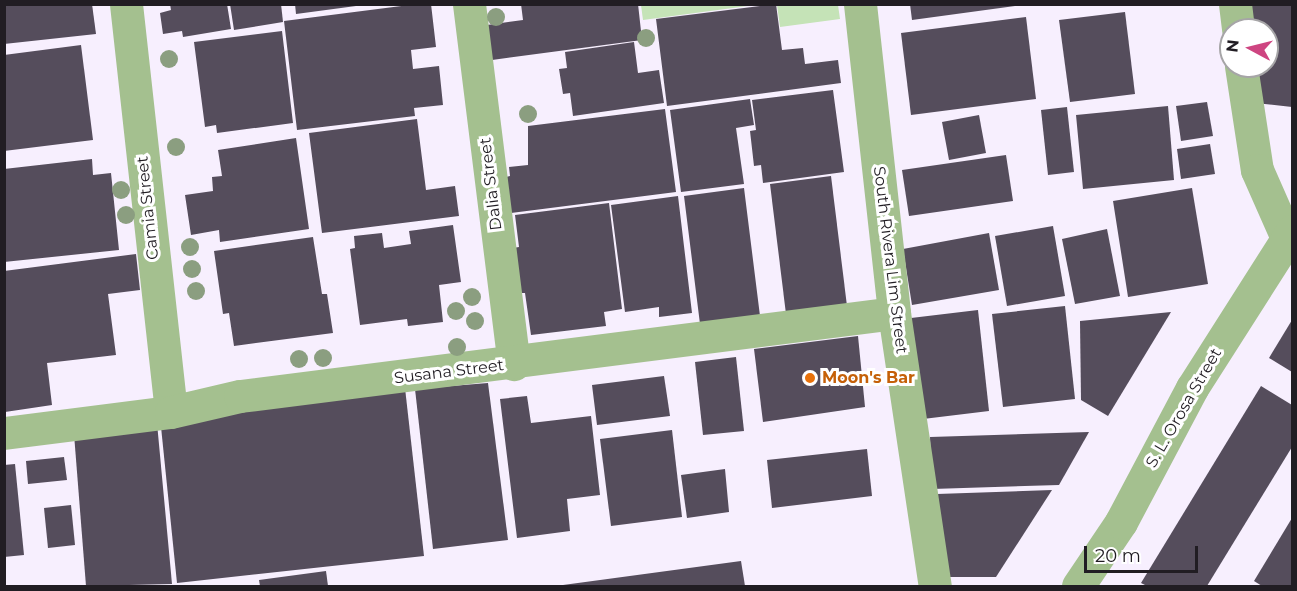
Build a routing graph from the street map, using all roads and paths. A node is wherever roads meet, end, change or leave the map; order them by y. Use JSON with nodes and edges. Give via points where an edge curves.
{"nodes":[{"id":1,"x":126,"y":4,"type":"edge"},
{"id":2,"x":469,"y":4,"type":"edge"},
{"id":3,"x":860,"y":4,"type":"edge"},
{"id":4,"x":1243,"y":78,"type":"edge"},
{"id":5,"x":1290,"y":235,"type":"edge"},
{"id":6,"x":894,"y":313,"type":"junction"},
{"id":7,"x":514,"y":364,"type":"junction"},
{"id":8,"x":171,"y":412,"type":"junction"},
{"id":9,"x":4,"y":433,"type":"edge"},
{"id":10,"x":935,"y":586,"type":"edge"},
{"id":11,"x":1078,"y":586,"type":"edge"}],
"edges":[{"from":1,"to":8,"type":"street","name":"Camia Street"},
{"from":2,"to":7,"type":"street","name":"Dalia Street"},
{"from":3,"to":6,"type":"street","name":"South Rivera Lim Street"},
{"from":4,"to":5,"type":"street","via":[[1257,170]]},
{"from":5,"to":11,"type":"street","name":"S. L. Orosa Street","via":[[1192,388],[1121,522]]},
{"from":6,"to":7,"type":"street","name":"Susana Street"},
{"from":6,"to":10,"type":"street","name":"South Rivera Lim Street"},
{"from":7,"to":8,"type":"street","name":"Susana Street","via":[[240,396]]},
{"from":8,"to":9,"type":"street","name":"Susana Street"}]}
